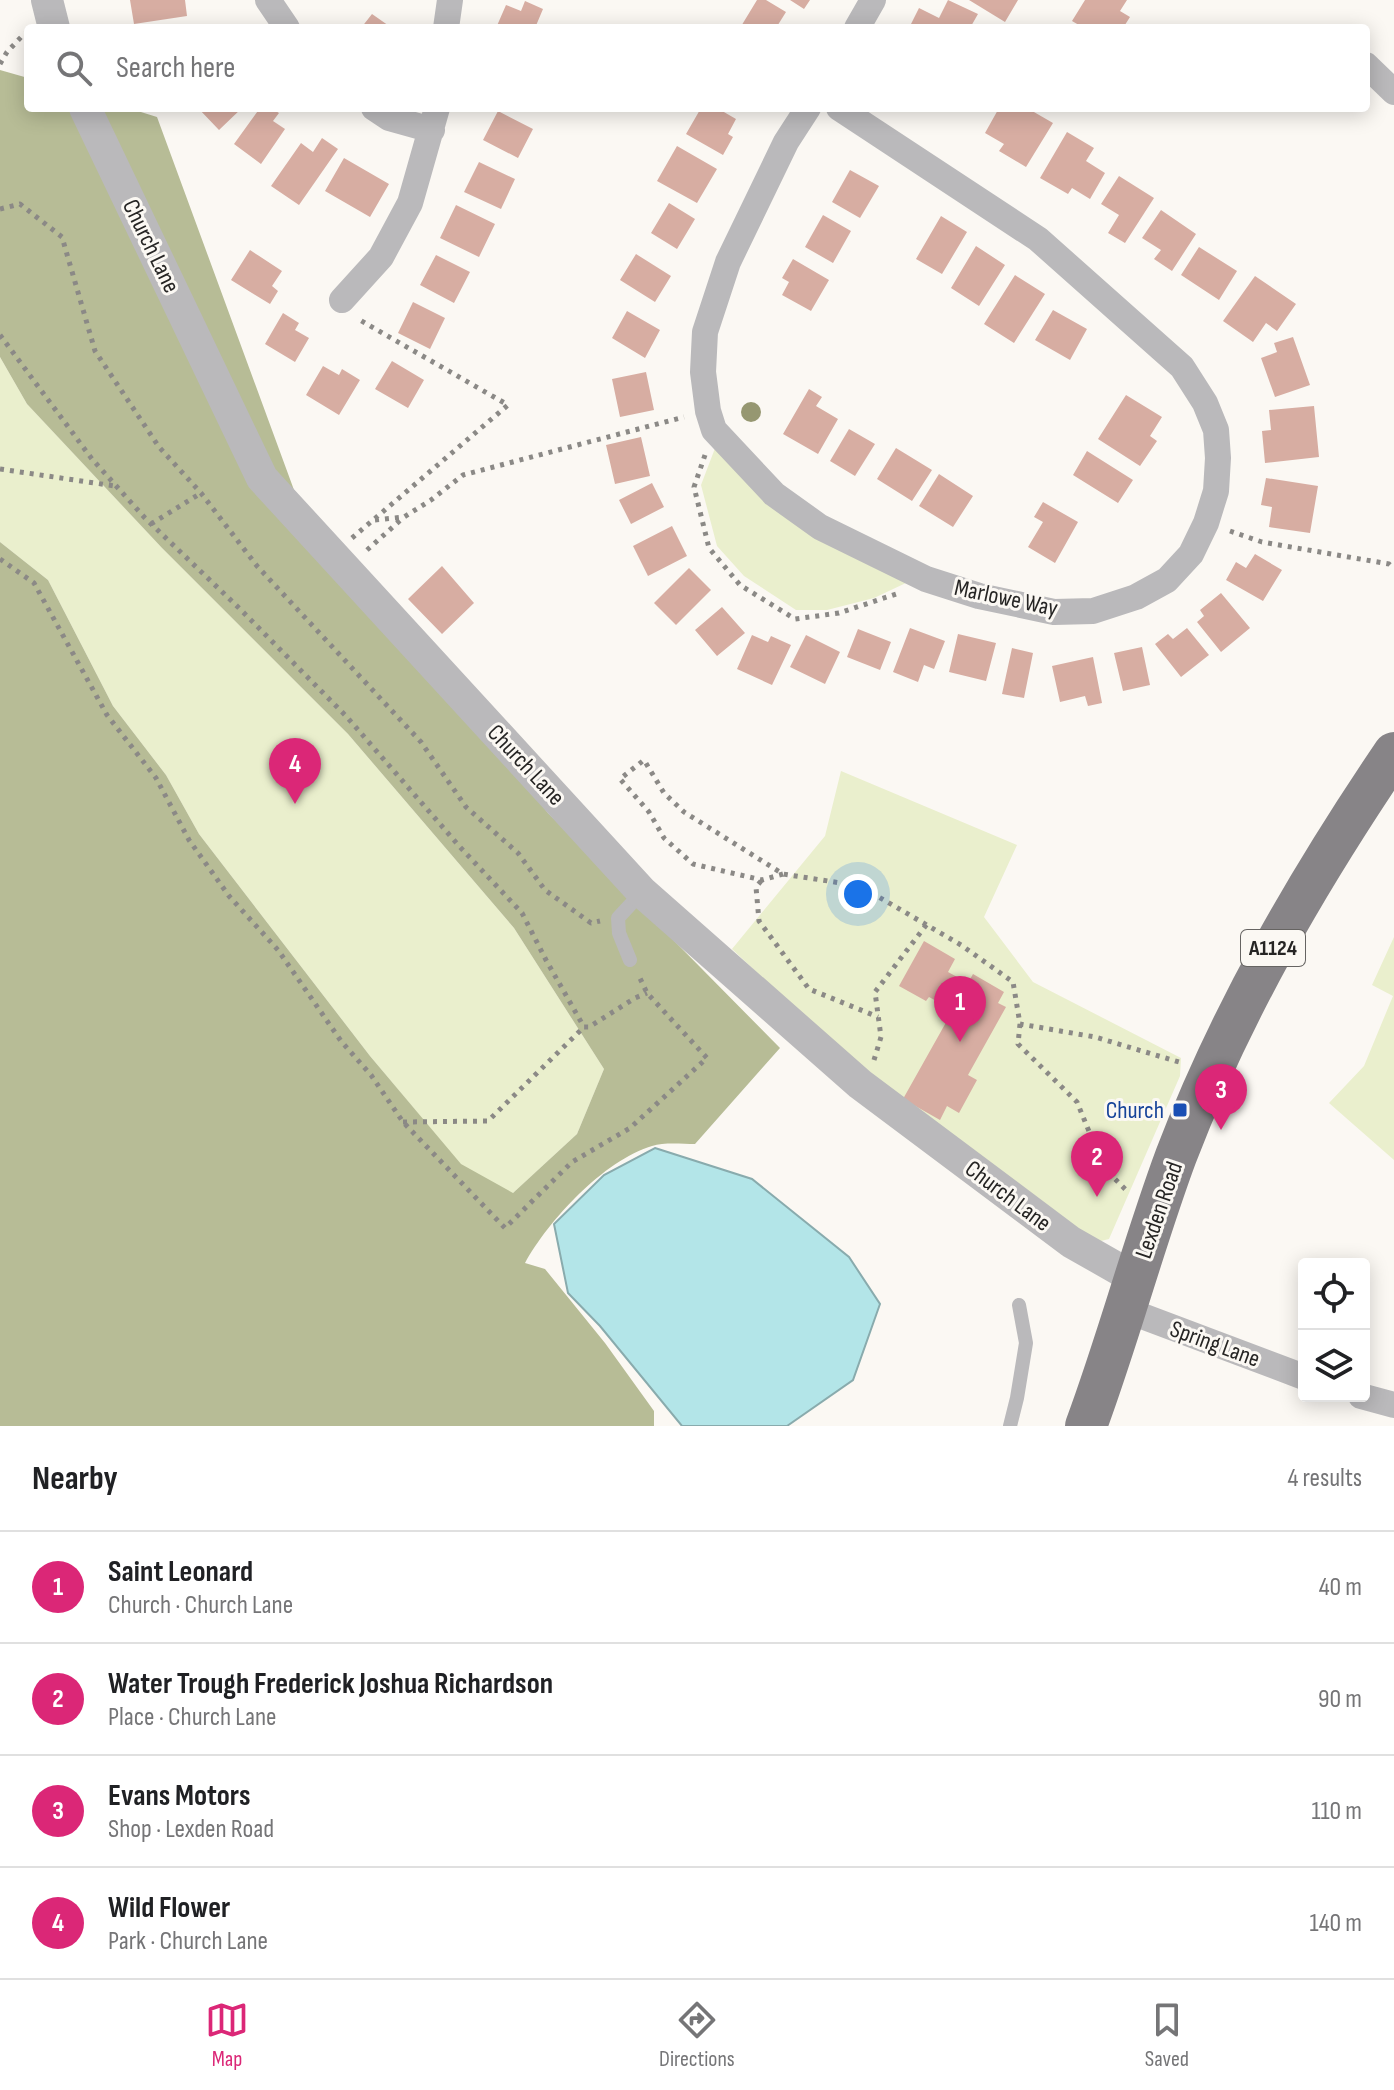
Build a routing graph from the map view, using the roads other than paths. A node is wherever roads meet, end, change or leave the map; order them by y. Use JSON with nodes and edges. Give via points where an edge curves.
{"nodes":[{"id":1,"x":47,"y":0,"type":"edge"},
{"id":2,"x":268,"y":0,"type":"edge"},
{"id":3,"x":450,"y":0,"type":"edge"},
{"id":4,"x":873,"y":0,"type":"edge"},
{"id":5,"x":53,"y":24,"type":"edge"},
{"id":6,"x":284,"y":24,"type":"edge"},
{"id":7,"x":447,"y":24,"type":"edge"},
{"id":8,"x":859,"y":24,"type":"edge"},
{"id":9,"x":1370,"y":69,"type":"edge"},
{"id":10,"x":1394,"y":92,"type":"edge"},
{"id":11,"x":87,"y":112,"type":"edge"},
{"id":12,"x":380,"y":112,"type":"edge"},
{"id":13,"x":805,"y":112,"type":"edge"},
{"id":14,"x":845,"y":112,"type":"edge"},
{"id":15,"x":434,"y":119,"type":"edge"},
{"id":16,"x":342,"y":300,"type":"road end"},
{"id":17,"x":1394,"y":753,"type":"edge"},
{"id":18,"x":642,"y":892,"type":"junction"},
{"id":19,"x":630,"y":960,"type":"road end"},
{"id":20,"x":1131,"y":1294,"type":"junction"},
{"id":21,"x":1019,"y":1305,"type":"dead end"},
{"id":22,"x":1298,"y":1375,"type":"edge"},
{"id":23,"x":1370,"y":1398,"type":"edge"},
{"id":24,"x":1394,"y":1405,"type":"edge"},
{"id":25,"x":1010,"y":1426,"type":"edge"},
{"id":26,"x":1086,"y":1426,"type":"edge"}],
"edges":[{"from":1,"to":5,"type":"street"},
{"from":2,"to":6,"type":"street"},
{"from":3,"to":7,"type":"street"},
{"from":4,"to":8,"type":"street"},
{"from":9,"to":10,"type":"street"},
{"from":11,"to":18,"type":"street","name":"Church Lane","via":[[262,478],[348,555]]},
{"from":12,"to":15,"type":"street","via":[[389,118]]},
{"from":13,"to":14,"type":"street","name":"Marlowe Way","via":[[728,262],[705,332],[703,372],[711,420],[774,494],[820,527],[926,579],[1054,612],[1093,611],[1167,580],[1191,554],[1216,491],[1216,430],[1182,367],[1038,239]]},
{"from":15,"to":16,"type":"street","via":[[410,203],[381,257]]},
{"from":17,"to":20,"type":"main road","name":"Lexden Road","number":"A1124","via":[[1299,899],[1240,1010],[1176,1158]]},
{"from":18,"to":19,"type":"lane","via":[[618,918]]},
{"from":18,"to":20,"type":"street","name":"Church Lane","via":[[860,1084],[1071,1242]]},
{"from":20,"to":22,"type":"street","name":"Spring Lane","via":[[1149,1321]]},
{"from":20,"to":26,"type":"main road","name":"Lexden Road","number":"A1124"},
{"from":21,"to":25,"type":"lane","via":[[1026,1343]]},
{"from":23,"to":24,"type":"street"}]}
